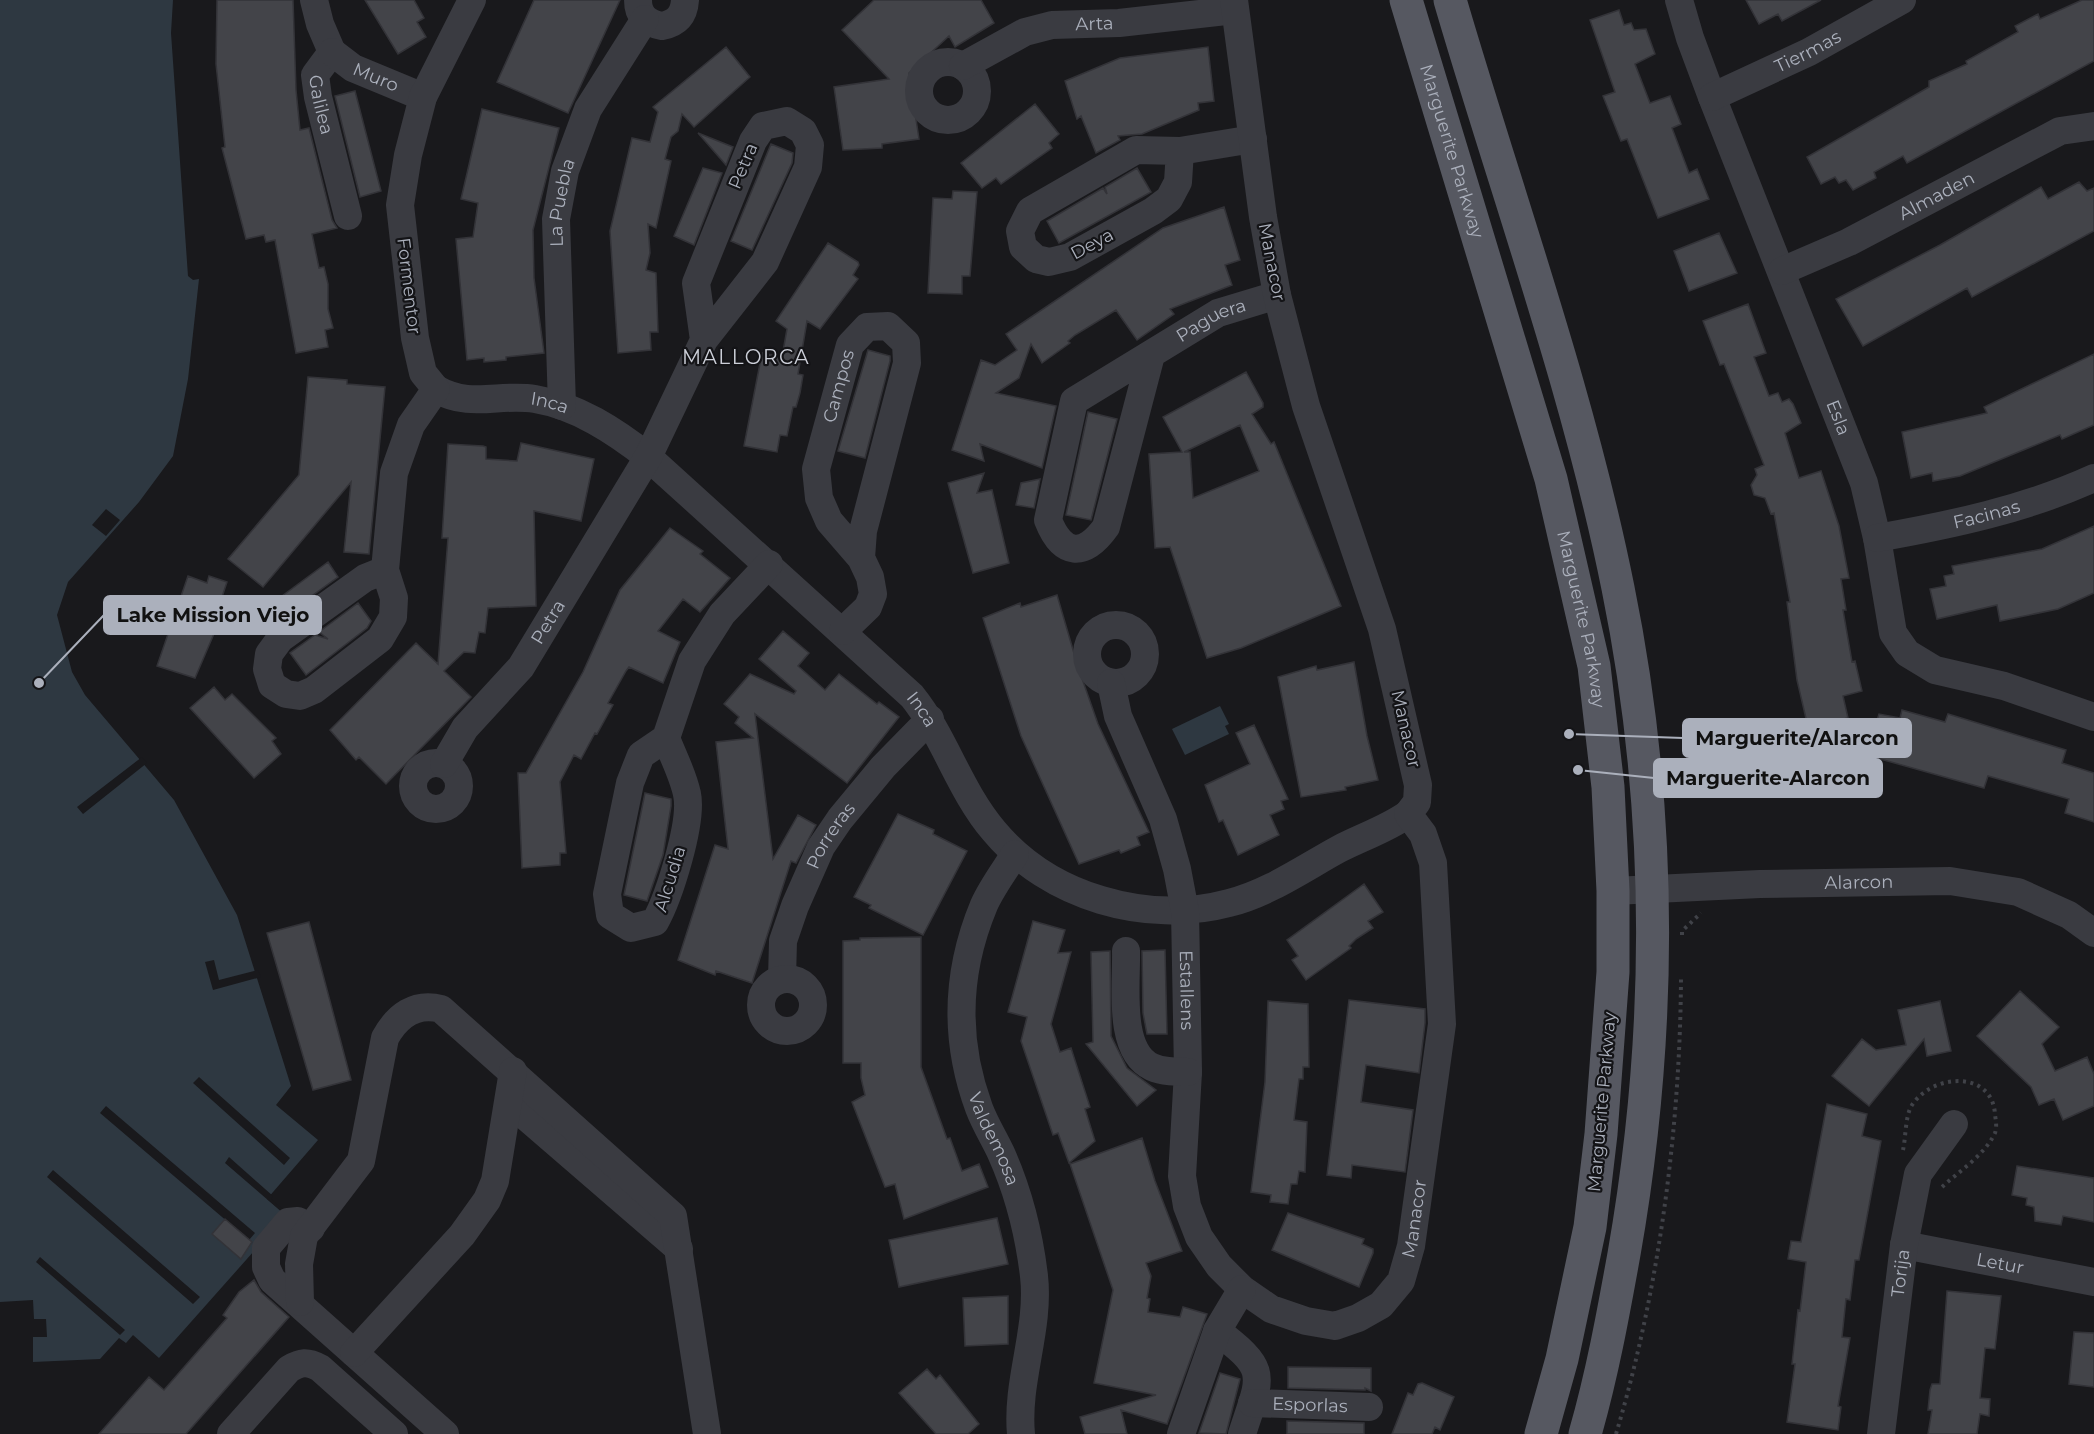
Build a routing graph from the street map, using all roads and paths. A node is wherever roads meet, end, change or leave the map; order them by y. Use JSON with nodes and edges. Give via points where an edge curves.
{"nodes":[{"id":1,"x":314,"y":0,"type":"edge"},
{"id":2,"x":472,"y":0,"type":"edge"},
{"id":3,"x":685,"y":0,"type":"edge"},
{"id":4,"x":1406,"y":0,"type":"edge"},
{"id":5,"x":1450,"y":0,"type":"edge"},
{"id":6,"x":1679,"y":0,"type":"edge"},
{"id":7,"x":1902,"y":0,"type":"edge"},
{"id":8,"x":1235,"y":5,"type":"edge"},
{"id":9,"x":641,"y":10,"type":"edge"},
{"id":10,"x":332,"y":52,"type":"junction"},
{"id":11,"x":963,"y":66,"type":"dead end"},
{"id":12,"x":423,"y":97,"type":"junction"},
{"id":13,"x":1712,"y":97,"type":"junction"},
{"id":14,"x":2094,"y":126,"type":"edge"},
{"id":15,"x":1253,"y":139,"type":"junction"},
{"id":16,"x":1180,"y":151,"type":"junction"},
{"id":17,"x":348,"y":216,"type":"dead end"},
{"id":18,"x":1782,"y":271,"type":"junction"},
{"id":19,"x":1277,"y":295,"type":"junction"},
{"id":20,"x":704,"y":340,"type":"junction"},
{"id":21,"x":1151,"y":355,"type":"junction"},
{"id":22,"x":436,"y":389,"type":"junction"},
{"id":23,"x":562,"y":406,"type":"junction"},
{"id":24,"x":648,"y":457,"type":"junction"},
{"id":25,"x":2094,"y":478,"type":"edge"},
{"id":26,"x":1877,"y":538,"type":"junction"},
{"id":27,"x":861,"y":558,"type":"junction"},
{"id":28,"x":769,"y":564,"type":"junction"},
{"id":29,"x":385,"y":570,"type":"junction"},
{"id":30,"x":843,"y":631,"type":"junction"},
{"id":31,"x":1111,"y":683,"type":"dead end"},
{"id":32,"x":2094,"y":717,"type":"edge"},
{"id":33,"x":930,"y":719,"type":"junction"},
{"id":34,"x":666,"y":738,"type":"junction"},
{"id":35,"x":444,"y":764,"type":"dead end"},
{"id":36,"x":1408,"y":814,"type":"junction"},
{"id":37,"x":1015,"y":854,"type":"junction"},
{"id":38,"x":1654,"y":889,"type":"junction"},
{"id":39,"x":1613,"y":891,"type":"junction"},
{"id":40,"x":1185,"y":911,"type":"junction"},
{"id":41,"x":1710,"y":911,"type":"dead end"},
{"id":42,"x":2094,"y":933,"type":"edge"},
{"id":43,"x":1682,"y":942,"type":"dead end"},
{"id":44,"x":1126,"y":951,"type":"dead end"},
{"id":45,"x":1681,"y":974,"type":"dead end"},
{"id":46,"x":782,"y":979,"type":"dead end"},
{"id":47,"x":513,"y":1071,"type":"junction"},
{"id":48,"x":1188,"y":1072,"type":"junction"},
{"id":49,"x":509,"y":1102,"type":"junction"},
{"id":50,"x":1954,"y":1124,"type":"dead end"},
{"id":51,"x":1903,"y":1151,"type":"dead end"},
{"id":52,"x":1937,"y":1197,"type":"dead end"},
{"id":53,"x":1904,"y":1245,"type":"junction"},
{"id":54,"x":679,"y":1249,"type":"junction"},
{"id":55,"x":2094,"y":1282,"type":"edge"},
{"id":56,"x":1242,"y":1289,"type":"junction"},
{"id":57,"x":1217,"y":1331,"type":"junction"},
{"id":58,"x":354,"y":1353,"type":"junction"},
{"id":59,"x":1252,"y":1403,"type":"junction"},
{"id":60,"x":1369,"y":1407,"type":"dead end"},
{"id":61,"x":231,"y":1434,"type":"edge"},
{"id":62,"x":394,"y":1434,"type":"edge"},
{"id":63,"x":445,"y":1434,"type":"edge"},
{"id":64,"x":707,"y":1434,"type":"edge"},
{"id":65,"x":1021,"y":1434,"type":"edge"},
{"id":66,"x":1181,"y":1434,"type":"edge"},
{"id":67,"x":1242,"y":1434,"type":"edge"},
{"id":68,"x":1541,"y":1434,"type":"edge"},
{"id":69,"x":1585,"y":1434,"type":"edge"},
{"id":70,"x":1616,"y":1434,"type":"edge"},
{"id":71,"x":1881,"y":1434,"type":"edge"}],
"edges":[{"from":1,"to":10,"type":"street","name":"Galilea"},
{"from":2,"to":12,"type":"street","name":"Formentor"},
{"from":3,"to":9,"type":"street","via":[[684,11],[671,24],[662,26]]},
{"from":4,"to":39,"type":"main road","name":"Marguerite Parkway","via":[[1551,479],[1578,591],[1594,666],[1608,787]]},
{"from":5,"to":38,"type":"main road","via":[[1596,490],[1638,704]]},
{"from":6,"to":13,"type":"street","name":"Esla"},
{"from":7,"to":13,"type":"street","name":"Tiermas","via":[[1809,52]]},
{"from":8,"to":11,"type":"street","name":"Arta","via":[[1119,23],[1052,25],[1025,32]]},
{"from":8,"to":15,"type":"street","name":"Manacor"},
{"from":9,"to":23,"type":"street","name":"La Puebla","via":[[588,109],[565,171],[555,219]]},
{"from":10,"to":12,"type":"street","name":"Muro","via":[[353,68]]},
{"from":10,"to":17,"type":"street","name":"Galilea","via":[[315,75]]},
{"from":12,"to":22,"type":"street","name":"Formentor","via":[[400,205],[415,338],[423,373]]},
{"from":13,"to":18,"type":"street","name":"Esla"},
{"from":14,"to":18,"type":"street","name":"Almaden","via":[[2060,131],[1849,242]]},
{"from":15,"to":16,"type":"street","name":"Deya"},
{"from":15,"to":19,"type":"street","name":"Manacor"},
{"from":16,"to":16,"type":"street","name":"Deya","via":[[1136,150],[1030,211],[1020,231],[1023,248],[1036,259],[1049,262],[1070,257],[1153,211],[1170,199],[1178,182]]},
{"from":18,"to":26,"type":"street","name":"Esla","via":[[1864,483]]},
{"from":19,"to":21,"type":"street","name":"Paguera","via":[[1218,313]]},
{"from":19,"to":36,"type":"street","name":"Manacor","via":[[1306,406],[1382,629],[1402,708],[1419,785],[1417,802]]},
{"from":20,"to":20,"type":"street","name":"Petra","via":[[765,262],[808,167],[810,145],[803,132],[787,121],[763,126],[753,141],[696,283]]},
{"from":20,"to":24,"type":"street","name":"Petra"},
{"from":21,"to":21,"type":"street","name":"Paguera","via":[[1074,401],[1048,520],[1055,538],[1065,546],[1083,549],[1096,542],[1106,526]]},
{"from":22,"to":23,"type":"street","name":"Inca","via":[[452,399],[533,399]]},
{"from":22,"to":29,"type":"street","via":[[411,425],[394,473]]},
{"from":23,"to":24,"type":"street","name":"Inca","via":[[613,430]]},
{"from":24,"to":28,"type":"street","name":"Inca"},
{"from":24,"to":35,"type":"street","name":"Petra","via":[[521,667],[465,728]]},
{"from":25,"to":26,"type":"street","name":"Facinas","via":[[1999,512]]},
{"from":26,"to":32,"type":"street","name":"Esla","via":[[1893,633],[1907,653],[1935,670],[2004,686]]},
{"from":27,"to":27,"type":"street","name":"Campos","via":[[863,531],[908,363],[906,343],[888,326],[867,327],[850,345],[816,469],[819,498],[829,521]]},
{"from":27,"to":30,"type":"street","name":"Campos","via":[[873,594],[868,607]]},
{"from":28,"to":30,"type":"street","name":"Inca"},
{"from":28,"to":34,"type":"street","via":[[722,614],[693,661]]},
{"from":29,"to":29,"type":"street","via":[[365,578],[280,639],[268,654],[272,685],[286,694],[300,696],[314,690],[380,639],[393,617],[394,598]]},
{"from":30,"to":33,"type":"street","name":"Inca","via":[[912,696]]},
{"from":31,"to":40,"type":"street","name":"Estallens","via":[[1118,716],[1163,819]]},
{"from":33,"to":37,"type":"street","name":"Inca","via":[[966,793]]},
{"from":33,"to":46,"type":"street","name":"Porreras","via":[[883,767],[821,847],[783,941]]},
{"from":34,"to":34,"type":"street","name":"Alcudia","via":[[641,755],[630,783],[607,894],[610,915],[631,928],[655,922],[666,903],[685,828],[688,796]]},
{"from":36,"to":40,"type":"street","name":"Inca","via":[[1267,890],[1230,903]]},
{"from":36,"to":56,"type":"street","name":"Manacor","via":[[1423,834],[1433,863],[1442,1024],[1411,1246],[1401,1281],[1381,1305],[1335,1326],[1271,1309]]},
{"from":37,"to":40,"type":"street","name":"Inca","via":[[1068,887],[1098,900],[1128,908]]},
{"from":37,"to":65,"type":"street","name":"Valdemosa","via":[[985,903],[968,950],[961,988],[961,1030],[966,1067],[980,1110],[1015,1192],[1034,1278]]},
{"from":38,"to":39,"type":"street","name":"Alarcon"},
{"from":38,"to":42,"type":"street","name":"Alarcon","via":[[1950,881],[2018,892],[2069,915]]},
{"from":38,"to":69,"type":"main road","via":[[1648,1085],[1635,1189],[1598,1386]]},
{"from":39,"to":68,"type":"main road","name":"Marguerite Parkway","via":[[1612,983],[1590,1227],[1562,1359]]},
{"from":40,"to":48,"type":"street","name":"Estallens"},
{"from":41,"to":43,"type":"path","via":[[1698,913],[1682,931]]},
{"from":44,"to":48,"type":"street","via":[[1127,1031],[1133,1047],[1151,1067]]},
{"from":45,"to":70,"type":"path","via":[[1675,1112],[1659,1233]]},
{"from":47,"to":49,"type":"street"},
{"from":47,"to":54,"type":"street","via":[[666,1207],[673,1216]]},
{"from":47,"to":58,"type":"street","via":[[441,1009],[418,1007],[393,1023],[385,1038],[361,1161],[300,1248],[300,1302]]},
{"from":48,"to":56,"type":"street","name":"Estallens","via":[[1182,1176],[1187,1206],[1199,1237],[1219,1266]]},
{"from":49,"to":54,"type":"street"},
{"from":49,"to":58,"type":"street","via":[[495,1181],[482,1209]]},
{"from":50,"to":53,"type":"street","name":"Torija","via":[[1918,1174]]},
{"from":51,"to":52,"type":"path","via":[[1911,1107],[1929,1086],[1951,1080],[1970,1082],[1985,1092],[1995,1110],[1996,1130],[1985,1150],[1965,1165]]},
{"from":53,"to":55,"type":"street","name":"Letur"},
{"from":53,"to":71,"type":"street","name":"Torija"},
{"from":54,"to":64,"type":"street"},
{"from":56,"to":57,"type":"street"},
{"from":57,"to":59,"type":"street","name":"Esporlas","via":[[1246,1353],[1255,1366],[1258,1386]]},
{"from":57,"to":66,"type":"street"},
{"from":58,"to":63,"type":"street"},
{"from":59,"to":60,"type":"street","name":"Esporlas"},
{"from":59,"to":67,"type":"street","name":"Esporlas"},
{"from":61,"to":62,"type":"street","via":[[289,1369],[310,1363]]}]}
